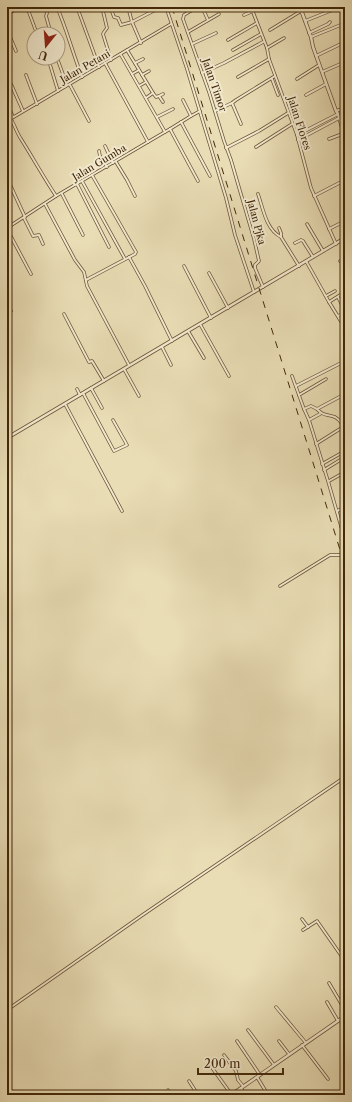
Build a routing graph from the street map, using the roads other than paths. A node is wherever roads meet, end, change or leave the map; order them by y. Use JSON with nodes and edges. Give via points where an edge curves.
{"nodes":[{"id":1,"x":20,"y":7,"type":"edge"},
{"id":2,"x":27,"y":7,"type":"edge"},
{"id":3,"x":45,"y":7,"type":"edge"},
{"id":4,"x":57,"y":7,"type":"edge"},
{"id":5,"x":77,"y":7,"type":"edge"},
{"id":6,"x":102,"y":7,"type":"edge"},
{"id":7,"x":128,"y":7,"type":"edge"},
{"id":8,"x":161,"y":7,"type":"edge"},
{"id":9,"x":166,"y":7,"type":"edge"},
{"id":10,"x":197,"y":7,"type":"edge"},
{"id":11,"x":202,"y":7,"type":"edge"},
{"id":12,"x":251,"y":7,"type":"edge"},
{"id":13,"x":300,"y":7,"type":"edge"},
{"id":14,"x":341,"y":7,"type":"edge"},
{"id":15,"x":111,"y":9,"type":"dead end"},
{"id":16,"x":252,"y":11,"type":"junction"},
{"id":17,"x":301,"y":11,"type":"junction"},
{"id":18,"x":345,"y":12,"type":"edge"},
{"id":19,"x":7,"y":14,"type":"edge"},
{"id":20,"x":220,"y":14,"type":"dead end"},
{"id":21,"x":244,"y":15,"type":"dead end"},
{"id":22,"x":208,"y":20,"type":"junction"},
{"id":23,"x":305,"y":21,"type":"junction"},
{"id":24,"x":132,"y":22,"type":"junction"},
{"id":25,"x":330,"y":22,"type":"dead end"},
{"id":26,"x":257,"y":23,"type":"junction"},
{"id":27,"x":171,"y":24,"type":"junction"},
{"id":28,"x":343,"y":24,"type":"dead end"},
{"id":29,"x":34,"y":26,"type":"edge"},
{"id":30,"x":49,"y":26,"type":"edge"},
{"id":31,"x":7,"y":30,"type":"edge"},
{"id":32,"x":270,"y":30,"type":"dead end"},
{"id":33,"x":188,"y":32,"type":"junction"},
{"id":34,"x":216,"y":32,"type":"dead end"},
{"id":35,"x":309,"y":33,"type":"junction"},
{"id":36,"x":261,"y":34,"type":"junction"},
{"id":37,"x":311,"y":37,"type":"junction"},
{"id":38,"x":284,"y":38,"type":"dead end"},
{"id":39,"x":228,"y":40,"type":"dead end"},
{"id":40,"x":264,"y":42,"type":"junction"},
{"id":41,"x":345,"y":42,"type":"edge"},
{"id":42,"x":141,"y":43,"type":"junction"},
{"id":43,"x":192,"y":44,"type":"junction"},
{"id":44,"x":267,"y":48,"type":"junction"},
{"id":45,"x":16,"y":50,"type":"dead end"},
{"id":46,"x":128,"y":50,"type":"junction"},
{"id":47,"x":233,"y":50,"type":"dead end"},
{"id":48,"x":121,"y":54,"type":"junction"},
{"id":49,"x":316,"y":56,"type":"junction"},
{"id":50,"x":143,"y":58,"type":"dead end"},
{"id":51,"x":269,"y":59,"type":"junction"},
{"id":52,"x":111,"y":60,"type":"junction"},
{"id":53,"x":345,"y":62,"type":"edge"},
{"id":54,"x":105,"y":63,"type":"junction"},
{"id":55,"x":135,"y":63,"type":"junction"},
{"id":56,"x":319,"y":64,"type":"junction"},
{"id":57,"x":50,"y":66,"type":"edge"},
{"id":58,"x":61,"y":66,"type":"edge"},
{"id":59,"x":99,"y":67,"type":"junction"},
{"id":60,"x":139,"y":70,"type":"junction"},
{"id":61,"x":149,"y":71,"type":"dead end"},
{"id":62,"x":322,"y":72,"type":"junction"},
{"id":63,"x":202,"y":73,"type":"junction"},
{"id":64,"x":132,"y":74,"type":"junction"},
{"id":65,"x":26,"y":75,"type":"dead end"},
{"id":66,"x":142,"y":75,"type":"junction"},
{"id":67,"x":275,"y":76,"type":"junction"},
{"id":68,"x":82,"y":77,"type":"junction"},
{"id":69,"x":238,"y":77,"type":"dead end"},
{"id":70,"x":272,"y":79,"type":"junction"},
{"id":71,"x":297,"y":79,"type":"dead end"},
{"id":72,"x":146,"y":82,"type":"junction"},
{"id":73,"x":11,"y":84,"type":"dead end"},
{"id":74,"x":326,"y":84,"type":"junction"},
{"id":75,"x":68,"y":85,"type":"junction"},
{"id":76,"x":139,"y":86,"type":"junction"},
{"id":77,"x":58,"y":91,"type":"junction"},
{"id":78,"x":153,"y":93,"type":"junction"},
{"id":79,"x":163,"y":94,"type":"dead end"},
{"id":80,"x":278,"y":95,"type":"dead end"},
{"id":81,"x":306,"y":95,"type":"dead end"},
{"id":82,"x":159,"y":96,"type":"junction"},
{"id":83,"x":146,"y":98,"type":"junction"},
{"id":84,"x":183,"y":100,"type":"dead end"},
{"id":85,"x":163,"y":102,"type":"dead end"},
{"id":86,"x":232,"y":103,"type":"junction"},
{"id":87,"x":37,"y":104,"type":"junction"},
{"id":88,"x":345,"y":108,"type":"edge"},
{"id":89,"x":173,"y":109,"type":"dead end"},
{"id":90,"x":10,"y":110,"type":"dead end"},
{"id":91,"x":22,"y":111,"type":"junction"},
{"id":92,"x":200,"y":111,"type":"junction"},
{"id":93,"x":215,"y":111,"type":"junction"},
{"id":94,"x":288,"y":112,"type":"junction"},
{"id":95,"x":337,"y":112,"type":"junction"},
{"id":96,"x":191,"y":116,"type":"junction"},
{"id":97,"x":157,"y":117,"type":"junction"},
{"id":98,"x":12,"y":118,"type":"junction"},
{"id":99,"x":339,"y":118,"type":"junction"},
{"id":100,"x":89,"y":120,"type":"dead end"},
{"id":101,"x":7,"y":121,"type":"edge"},
{"id":102,"x":181,"y":122,"type":"junction"},
{"id":103,"x":241,"y":124,"type":"dead end"},
{"id":104,"x":292,"y":124,"type":"junction"},
{"id":105,"x":170,"y":129,"type":"junction"},
{"id":106,"x":165,"y":132,"type":"junction"},
{"id":107,"x":344,"y":133,"type":"edge"},
{"id":108,"x":297,"y":135,"type":"junction"},
{"id":109,"x":345,"y":137,"type":"edge"},
{"id":110,"x":329,"y":139,"type":"dead end"},
{"id":111,"x":298,"y":140,"type":"junction"},
{"id":112,"x":148,"y":142,"type":"junction"},
{"id":113,"x":105,"y":146,"type":"dead end"},
{"id":114,"x":256,"y":147,"type":"dead end"},
{"id":115,"x":226,"y":148,"type":"junction"},
{"id":116,"x":99,"y":151,"type":"dead end"},
{"id":117,"x":231,"y":160,"type":"joint"},
{"id":118,"x":115,"y":162,"type":"junction"},
{"id":119,"x":107,"y":167,"type":"junction"},
{"id":120,"x":92,"y":175,"type":"junction"},
{"id":121,"x":210,"y":176,"type":"dead end"},
{"id":122,"x":7,"y":178,"type":"edge"},
{"id":123,"x":345,"y":180,"type":"edge"},
{"id":124,"x":82,"y":181,"type":"junction"},
{"id":125,"x":198,"y":181,"type":"dead end"},
{"id":126,"x":77,"y":184,"type":"junction"},
{"id":127,"x":62,"y":194,"type":"junction"},
{"id":128,"x":258,"y":194,"type":"dead end"},
{"id":129,"x":56,"y":196,"type":"junction"},
{"id":130,"x":135,"y":196,"type":"dead end"},
{"id":131,"x":314,"y":196,"type":"junction"},
{"id":132,"x":45,"y":204,"type":"junction"},
{"id":133,"x":24,"y":217,"type":"junction"},
{"id":134,"x":345,"y":221,"type":"edge"},
{"id":135,"x":307,"y":224,"type":"dead end"},
{"id":136,"x":279,"y":228,"type":"dead end"},
{"id":137,"x":7,"y":229,"type":"edge"},
{"id":138,"x":329,"y":229,"type":"junction"},
{"id":139,"x":83,"y":235,"type":"dead end"},
{"id":140,"x":281,"y":237,"type":"junction"},
{"id":141,"x":345,"y":238,"type":"edge"},
{"id":142,"x":295,"y":243,"type":"dead end"},
{"id":143,"x":43,"y":244,"type":"dead end"},
{"id":144,"x":336,"y":244,"type":"junction"},
{"id":145,"x":109,"y":247,"type":"dead end"},
{"id":146,"x":324,"y":251,"type":"junction"},
{"id":147,"x":129,"y":257,"type":"junction"},
{"id":148,"x":313,"y":257,"type":"junction"},
{"id":149,"x":345,"y":258,"type":"edge"},
{"id":150,"x":125,"y":259,"type":"junction"},
{"id":151,"x":306,"y":261,"type":"junction"},
{"id":152,"x":340,"y":261,"type":"dead end"},
{"id":153,"x":184,"y":266,"type":"dead end"},
{"id":154,"x":299,"y":266,"type":"junction"},
{"id":155,"x":345,"y":268,"type":"edge"},
{"id":156,"x":342,"y":270,"type":"dead end"},
{"id":157,"x":209,"y":272,"type":"dead end"},
{"id":158,"x":32,"y":274,"type":"dead end"},
{"id":159,"x":86,"y":280,"type":"junction"},
{"id":160,"x":263,"y":287,"type":"junction"},
{"id":161,"x":335,"y":291,"type":"dead end"},
{"id":162,"x":345,"y":291,"type":"edge"},
{"id":163,"x":254,"y":292,"type":"junction"},
{"id":164,"x":326,"y":296,"type":"junction"},
{"id":165,"x":338,"y":296,"type":"junction"},
{"id":166,"x":329,"y":302,"type":"junction"},
{"id":167,"x":342,"y":303,"type":"dead end"},
{"id":168,"x":7,"y":305,"type":"edge"},
{"id":169,"x":228,"y":308,"type":"junction"},
{"id":170,"x":10,"y":311,"type":"dead end"},
{"id":171,"x":345,"y":313,"type":"edge"},
{"id":172,"x":64,"y":314,"type":"dead end"},
{"id":173,"x":338,"y":316,"type":"junction"},
{"id":174,"x":211,"y":318,"type":"junction"},
{"id":175,"x":200,"y":324,"type":"junction"},
{"id":176,"x":345,"y":328,"type":"edge"},
{"id":177,"x":188,"y":331,"type":"junction"},
{"id":178,"x":172,"y":341,"type":"junction"},
{"id":179,"x":162,"y":346,"type":"junction"},
{"id":180,"x":204,"y":358,"type":"dead end"},
{"id":181,"x":345,"y":361,"type":"edge"},
{"id":182,"x":171,"y":365,"type":"dead end"},
{"id":183,"x":129,"y":366,"type":"junction"},
{"id":184,"x":124,"y":369,"type":"junction"},
{"id":185,"x":229,"y":376,"type":"dead end"},
{"id":186,"x":292,"y":376,"type":"dead end"},
{"id":187,"x":326,"y":380,"type":"dead end"},
{"id":188,"x":104,"y":381,"type":"junction"},
{"id":189,"x":296,"y":386,"type":"junction"},
{"id":190,"x":91,"y":388,"type":"junction"},
{"id":191,"x":77,"y":389,"type":"dead end"},
{"id":192,"x":82,"y":394,"type":"junction"},
{"id":193,"x":345,"y":394,"type":"edge"},
{"id":194,"x":299,"y":395,"type":"junction"},
{"id":195,"x":139,"y":396,"type":"dead end"},
{"id":196,"x":65,"y":404,"type":"junction"},
{"id":197,"x":102,"y":408,"type":"dead end"},
{"id":198,"x":304,"y":409,"type":"junction"},
{"id":199,"x":317,"y":409,"type":"junction"},
{"id":200,"x":320,"y":414,"type":"junction"},
{"id":201,"x":113,"y":420,"type":"dead end"},
{"id":202,"x":309,"y":420,"type":"junction"},
{"id":203,"x":343,"y":427,"type":"junction"},
{"id":204,"x":345,"y":430,"type":"edge"},
{"id":205,"x":7,"y":431,"type":"edge"},
{"id":206,"x":8,"y":437,"type":"edge"},
{"id":207,"x":316,"y":444,"type":"junction"},
{"id":208,"x":345,"y":451,"type":"edge"},
{"id":209,"x":345,"y":457,"type":"edge"},
{"id":210,"x":322,"y":464,"type":"junction"},
{"id":211,"x":324,"y":470,"type":"junction"},
{"id":212,"x":345,"y":472,"type":"edge"},
{"id":213,"x":328,"y":481,"type":"junction"},
{"id":214,"x":345,"y":507,"type":"edge"},
{"id":215,"x":122,"y":511,"type":"dead end"},
{"id":216,"x":337,"y":511,"type":"junction"},
{"id":217,"x":345,"y":540,"type":"edge"},
{"id":218,"x":345,"y":554,"type":"edge"},
{"id":219,"x":280,"y":586,"type":"dead end"},
{"id":220,"x":345,"y":778,"type":"edge"},
{"id":221,"x":302,"y":919,"type":"dead end"},
{"id":222,"x":308,"y":927,"type":"junction"},
{"id":223,"x":304,"y":930,"type":"dead end"},
{"id":224,"x":345,"y":961,"type":"edge"},
{"id":225,"x":329,"y":983,"type":"dead end"},
{"id":226,"x":327,"y":1002,"type":"dead end"},
{"id":227,"x":276,"y":1007,"type":"dead end"},
{"id":228,"x":7,"y":1010,"type":"edge"},
{"id":229,"x":345,"y":1010,"type":"edge"},
{"id":230,"x":345,"y":1016,"type":"edge"},
{"id":231,"x":338,"y":1021,"type":"junction"},
{"id":232,"x":248,"y":1030,"type":"dead end"},
{"id":233,"x":237,"y":1041,"type":"dead end"},
{"id":234,"x":279,"y":1041,"type":"dead end"},
{"id":235,"x":306,"y":1043,"type":"junction"},
{"id":236,"x":302,"y":1045,"type":"junction"},
{"id":237,"x":289,"y":1054,"type":"junction"},
{"id":238,"x":224,"y":1055,"type":"dead end"},
{"id":239,"x":210,"y":1064,"type":"dead end"},
{"id":240,"x":274,"y":1065,"type":"junction"},
{"id":241,"x":260,"y":1075,"type":"junction"},
{"id":242,"x":257,"y":1077,"type":"junction"},
{"id":243,"x":328,"y":1079,"type":"dead end"},
{"id":244,"x":188,"y":1081,"type":"dead end"},
{"id":245,"x":242,"y":1087,"type":"junction"},
{"id":246,"x":168,"y":1090,"type":"dead end"},
{"id":247,"x":172,"y":1095,"type":"edge"},
{"id":248,"x":198,"y":1095,"type":"edge"},
{"id":249,"x":231,"y":1095,"type":"edge"},
{"id":250,"x":245,"y":1095,"type":"edge"},
{"id":251,"x":268,"y":1095,"type":"edge"}],
"edges":[{"from":1,"to":19,"type":"street"},
{"from":2,"to":29,"type":"street"},
{"from":3,"to":30,"type":"street"},
{"from":4,"to":68,"type":"street"},
{"from":5,"to":59,"type":"street"},
{"from":6,"to":52,"type":"street","via":[[107,28],[104,36]]},
{"from":7,"to":24,"type":"street"},
{"from":8,"to":24,"type":"street"},
{"from":9,"to":27,"type":"street"},
{"from":10,"to":33,"type":"street","name":"Jalan Timor","via":[[183,16]]},
{"from":11,"to":22,"type":"street"},
{"from":12,"to":16,"type":"street","name":"Jalan Flores"},
{"from":13,"to":17,"type":"street"},
{"from":14,"to":18,"type":"street"},
{"from":14,"to":23,"type":"street"},
{"from":15,"to":24,"type":"street","via":[[121,25]]},
{"from":16,"to":21,"type":"street"},
{"from":16,"to":26,"type":"street","name":"Jalan Flores"},
{"from":17,"to":23,"type":"street"},
{"from":17,"to":32,"type":"street"},
{"from":20,"to":22,"type":"street"},
{"from":22,"to":33,"type":"street"},
{"from":23,"to":35,"type":"street"},
{"from":24,"to":42,"type":"street"},
{"from":25,"to":35,"type":"street"},
{"from":26,"to":36,"type":"street","name":"Jalan Flores"},
{"from":26,"to":39,"type":"street"},
{"from":27,"to":42,"type":"street","name":"Jalan Petani"},
{"from":27,"to":92,"type":"street"},
{"from":28,"to":37,"type":"street"},
{"from":31,"to":45,"type":"street"},
{"from":33,"to":43,"type":"street","name":"Jalan Timor"},
{"from":34,"to":43,"type":"street"},
{"from":35,"to":37,"type":"street"},
{"from":36,"to":40,"type":"street","name":"Jalan Flores"},
{"from":36,"to":47,"type":"street"},
{"from":37,"to":49,"type":"street"},
{"from":38,"to":44,"type":"street"},
{"from":40,"to":44,"type":"street","name":"Jalan Flores"},
{"from":40,"to":63,"type":"street"},
{"from":41,"to":49,"type":"street"},
{"from":42,"to":46,"type":"street","name":"Jalan Petani"},
{"from":43,"to":63,"type":"street","name":"Jalan Timor"},
{"from":44,"to":51,"type":"street","name":"Jalan Flores"},
{"from":46,"to":48,"type":"street","name":"Jalan Petani"},
{"from":46,"to":55,"type":"street"},
{"from":48,"to":52,"type":"street","name":"Jalan Petani"},
{"from":48,"to":64,"type":"street"},
{"from":49,"to":56,"type":"street"},
{"from":50,"to":55,"type":"street"},
{"from":51,"to":67,"type":"street","name":"Jalan Flores"},
{"from":51,"to":69,"type":"street"},
{"from":52,"to":54,"type":"street","name":"Jalan Petani"},
{"from":53,"to":62,"type":"street"},
{"from":54,"to":59,"type":"street","name":"Jalan Petani"},
{"from":54,"to":112,"type":"street"},
{"from":55,"to":60,"type":"street"},
{"from":56,"to":62,"type":"street"},
{"from":56,"to":71,"type":"street"},
{"from":57,"to":77,"type":"street"},
{"from":58,"to":75,"type":"street"},
{"from":59,"to":68,"type":"street","name":"Jalan Petani"},
{"from":60,"to":64,"type":"street"},
{"from":60,"to":66,"type":"street"},
{"from":61,"to":66,"type":"street"},
{"from":62,"to":74,"type":"street"},
{"from":63,"to":93,"type":"street","name":"Jalan Timor"},
{"from":64,"to":76,"type":"street"},
{"from":65,"to":87,"type":"street"},
{"from":66,"to":72,"type":"street"},
{"from":67,"to":70,"type":"street"},
{"from":67,"to":94,"type":"street","name":"Jalan Flores"},
{"from":68,"to":75,"type":"street","name":"Jalan Petani"},
{"from":70,"to":80,"type":"street"},
{"from":70,"to":86,"type":"street"},
{"from":72,"to":76,"type":"street"},
{"from":72,"to":78,"type":"street"},
{"from":73,"to":91,"type":"street"},
{"from":74,"to":81,"type":"street"},
{"from":74,"to":95,"type":"street"},
{"from":75,"to":77,"type":"street","name":"Jalan Petani"},
{"from":75,"to":100,"type":"street"},
{"from":76,"to":83,"type":"street"},
{"from":77,"to":87,"type":"street","name":"Jalan Petani"},
{"from":78,"to":82,"type":"street","via":[[156,98]]},
{"from":78,"to":83,"type":"street"},
{"from":79,"to":82,"type":"street"},
{"from":82,"to":85,"type":"street"},
{"from":83,"to":97,"type":"street"},
{"from":84,"to":96,"type":"street"},
{"from":86,"to":93,"type":"street"},
{"from":86,"to":103,"type":"street"},
{"from":87,"to":91,"type":"street","name":"Jalan Petani"},
{"from":88,"to":95,"type":"street"},
{"from":89,"to":97,"type":"street"},
{"from":90,"to":98,"type":"street"},
{"from":91,"to":98,"type":"street","name":"Jalan Petani"},
{"from":92,"to":96,"type":"street","name":"Jalan Gumba"},
{"from":92,"to":163,"type":"street"},
{"from":93,"to":115,"type":"street","name":"Jalan Timor"},
{"from":94,"to":104,"type":"street","name":"Jalan Flores"},
{"from":94,"to":115,"type":"street"},
{"from":95,"to":99,"type":"street"},
{"from":95,"to":108,"type":"street"},
{"from":96,"to":102,"type":"street","name":"Jalan Gumba"},
{"from":97,"to":106,"type":"street"},
{"from":98,"to":101,"type":"street","name":"Jalan Petani"},
{"from":98,"to":129,"type":"street","via":[[21,140]]},
{"from":99,"to":107,"type":"street"},
{"from":99,"to":111,"type":"street"},
{"from":102,"to":105,"type":"street","name":"Jalan Gumba"},
{"from":102,"to":121,"type":"street"},
{"from":104,"to":108,"type":"street","name":"Jalan Flores"},
{"from":104,"to":114,"type":"street"},
{"from":105,"to":106,"type":"street","name":"Jalan Gumba"},
{"from":105,"to":125,"type":"street"},
{"from":106,"to":112,"type":"street","name":"Jalan Gumba"},
{"from":107,"to":109,"type":"street"},
{"from":107,"to":110,"type":"street"},
{"from":108,"to":111,"type":"street","name":"Jalan Flores"},
{"from":111,"to":131,"type":"street","name":"Jalan Flores"},
{"from":112,"to":118,"type":"street","name":"Jalan Gumba"},
{"from":113,"to":118,"type":"street"},
{"from":115,"to":117,"type":"street","name":"Jalan Timor"},
{"from":116,"to":119,"type":"street"},
{"from":117,"to":160,"type":"street","name":"Jalan Pjka","via":[[259,261],[255,268]]},
{"from":118,"to":119,"type":"street","name":"Jalan Gumba"},
{"from":118,"to":130,"type":"street"},
{"from":119,"to":120,"type":"street","name":"Jalan Gumba"},
{"from":120,"to":124,"type":"street","name":"Jalan Gumba"},
{"from":120,"to":147,"type":"street","via":[[135,251],[135,254]]},
{"from":122,"to":133,"type":"street"},
{"from":123,"to":131,"type":"street"},
{"from":124,"to":126,"type":"street","name":"Jalan Gumba"},
{"from":124,"to":150,"type":"street"},
{"from":126,"to":127,"type":"street","name":"Jalan Gumba"},
{"from":126,"to":145,"type":"street"},
{"from":127,"to":129,"type":"street","name":"Jalan Gumba"},
{"from":127,"to":139,"type":"street"},
{"from":128,"to":140,"type":"street","via":[[268,224],[276,235]]},
{"from":129,"to":132,"type":"street","name":"Jalan Gumba"},
{"from":131,"to":138,"type":"street","name":"Jalan Flores"},
{"from":132,"to":133,"type":"street","name":"Jalan Gumba"},
{"from":132,"to":159,"type":"street","via":[[84,272]]},
{"from":133,"to":137,"type":"street","name":"Jalan Gumba"},
{"from":133,"to":143,"type":"street","via":[[33,236],[39,235]]},
{"from":134,"to":138,"type":"street"},
{"from":135,"to":146,"type":"street"},
{"from":136,"to":140,"type":"street"},
{"from":137,"to":158,"type":"street"},
{"from":138,"to":144,"type":"street","name":"Jalan Flores"},
{"from":140,"to":154,"type":"street"},
{"from":141,"to":144,"type":"street"},
{"from":142,"to":148,"type":"street","via":[[303,241]]},
{"from":144,"to":146,"type":"street"},
{"from":146,"to":148,"type":"street"},
{"from":147,"to":150,"type":"street"},
{"from":147,"to":178,"type":"street"},
{"from":148,"to":151,"type":"street"},
{"from":149,"to":152,"type":"street"},
{"from":150,"to":159,"type":"street"},
{"from":151,"to":154,"type":"street"},
{"from":151,"to":164,"type":"street"},
{"from":153,"to":174,"type":"street"},
{"from":154,"to":160,"type":"street"},
{"from":155,"to":156,"type":"street"},
{"from":157,"to":169,"type":"street"},
{"from":159,"to":183,"type":"street"},
{"from":160,"to":163,"type":"street"},
{"from":161,"to":164,"type":"street"},
{"from":162,"to":165,"type":"street"},
{"from":163,"to":169,"type":"street"},
{"from":164,"to":166,"type":"street"},
{"from":165,"to":166,"type":"street"},
{"from":165,"to":167,"type":"street"},
{"from":166,"to":173,"type":"street"},
{"from":168,"to":170,"type":"street"},
{"from":169,"to":174,"type":"street"},
{"from":171,"to":173,"type":"street"},
{"from":172,"to":188,"type":"street","via":[[89,362],[92,361]]},
{"from":173,"to":176,"type":"street"},
{"from":174,"to":175,"type":"street"},
{"from":175,"to":177,"type":"street"},
{"from":175,"to":185,"type":"street"},
{"from":177,"to":178,"type":"street"},
{"from":177,"to":180,"type":"street"},
{"from":178,"to":179,"type":"street"},
{"from":179,"to":182,"type":"street"},
{"from":179,"to":183,"type":"street"},
{"from":181,"to":189,"type":"street"},
{"from":183,"to":184,"type":"street"},
{"from":184,"to":188,"type":"street"},
{"from":184,"to":195,"type":"street"},
{"from":186,"to":189,"type":"street"},
{"from":187,"to":194,"type":"street"},
{"from":188,"to":190,"type":"street"},
{"from":189,"to":194,"type":"street"},
{"from":190,"to":192,"type":"street"},
{"from":190,"to":197,"type":"street"},
{"from":191,"to":192,"type":"street"},
{"from":192,"to":196,"type":"street"},
{"from":192,"to":201,"type":"street","via":[[114,451],[127,445]]},
{"from":193,"to":199,"type":"street"},
{"from":194,"to":198,"type":"street"},
{"from":196,"to":206,"type":"street"},
{"from":196,"to":215,"type":"street"},
{"from":198,"to":199,"type":"street","via":[[313,406]]},
{"from":198,"to":202,"type":"street"},
{"from":199,"to":200,"type":"street"},
{"from":200,"to":202,"type":"street"},
{"from":200,"to":203,"type":"street","via":[[335,417]]},
{"from":202,"to":207,"type":"street"},
{"from":203,"to":204,"type":"street"},
{"from":203,"to":207,"type":"street"},
{"from":205,"to":206,"type":"street"},
{"from":207,"to":210,"type":"street"},
{"from":208,"to":210,"type":"street"},
{"from":209,"to":211,"type":"street"},
{"from":210,"to":211,"type":"street"},
{"from":211,"to":213,"type":"street"},
{"from":212,"to":213,"type":"street"},
{"from":213,"to":216,"type":"street"},
{"from":214,"to":216,"type":"street"},
{"from":216,"to":217,"type":"street"},
{"from":218,"to":219,"type":"street","via":[[330,555]]},
{"from":220,"to":228,"type":"street"},
{"from":221,"to":222,"type":"street"},
{"from":222,"to":223,"type":"street"},
{"from":222,"to":224,"type":"street","via":[[317,921]]},
{"from":225,"to":229,"type":"street"},
{"from":226,"to":231,"type":"street"},
{"from":227,"to":235,"type":"street"},
{"from":230,"to":231,"type":"street"},
{"from":231,"to":235,"type":"street"},
{"from":232,"to":240,"type":"street"},
{"from":233,"to":241,"type":"street"},
{"from":234,"to":237,"type":"street"},
{"from":235,"to":236,"type":"street"},
{"from":236,"to":237,"type":"street"},
{"from":236,"to":243,"type":"street"},
{"from":237,"to":240,"type":"street"},
{"from":238,"to":245,"type":"street","via":[[236,1071]]},
{"from":239,"to":249,"type":"street"},
{"from":240,"to":241,"type":"street"},
{"from":241,"to":242,"type":"street"},
{"from":242,"to":245,"type":"street"},
{"from":242,"to":251,"type":"street"},
{"from":244,"to":248,"type":"street"},
{"from":245,"to":249,"type":"street"},
{"from":245,"to":250,"type":"street"},
{"from":246,"to":247,"type":"street"}]}
